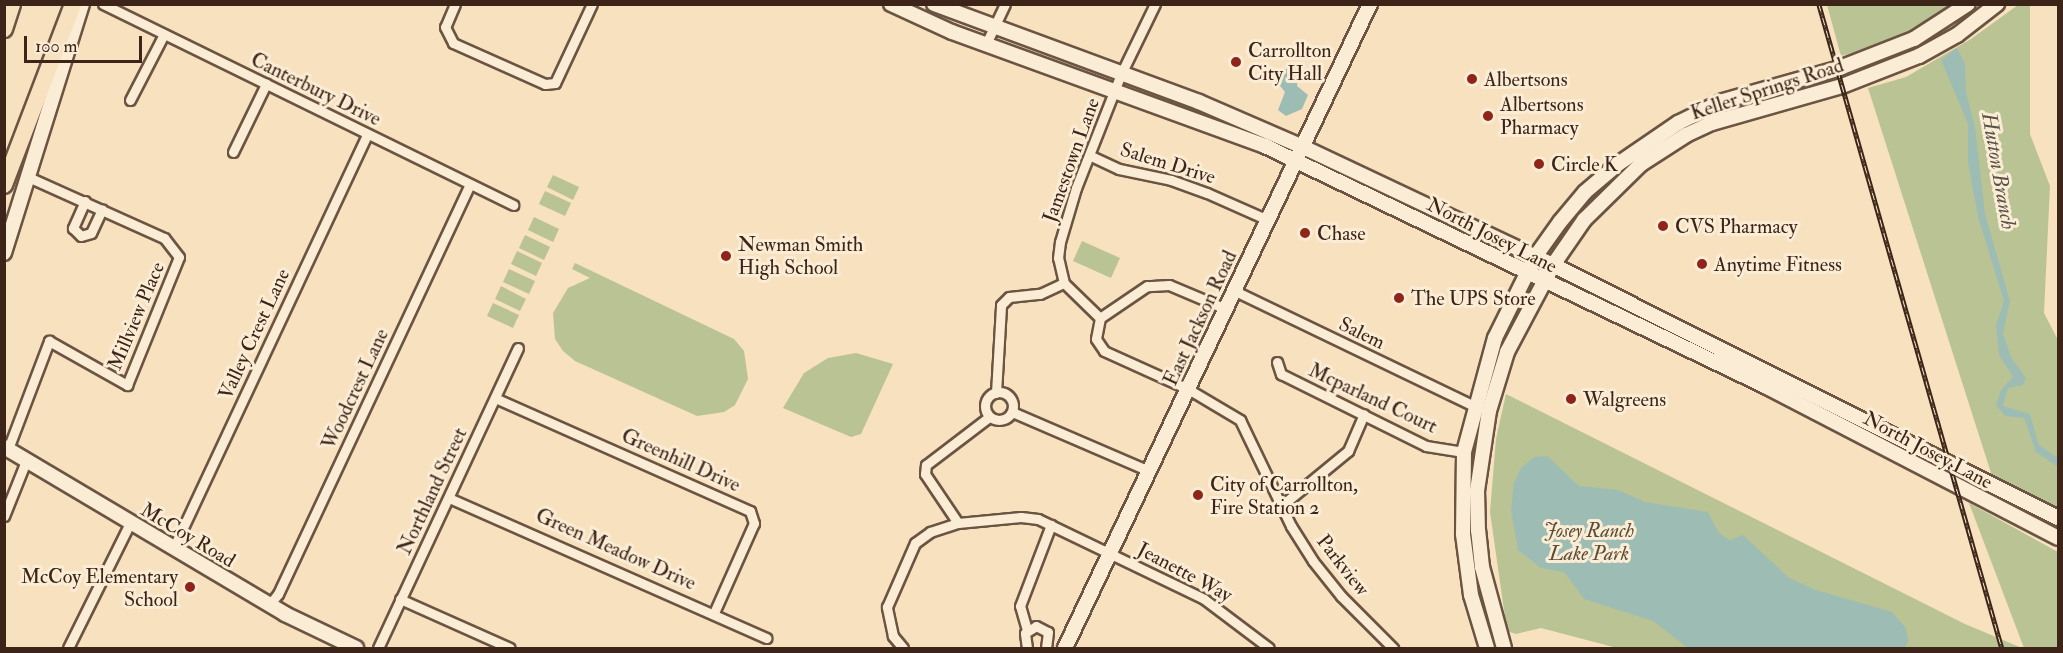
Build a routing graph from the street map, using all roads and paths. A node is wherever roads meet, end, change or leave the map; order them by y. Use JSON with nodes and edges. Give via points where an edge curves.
{"nodes":[{"id":1,"x":12,"y":4,"type":"edge"},
{"id":2,"x":73,"y":4,"type":"edge"},
{"id":3,"x":82,"y":4,"type":"edge"},
{"id":4,"x":103,"y":4,"type":"edge"},
{"id":5,"x":455,"y":4,"type":"edge"},
{"id":6,"x":592,"y":4,"type":"edge"},
{"id":7,"x":891,"y":4,"type":"edge"},
{"id":8,"x":934,"y":4,"type":"edge"},
{"id":9,"x":1005,"y":4,"type":"edge"},
{"id":10,"x":1155,"y":4,"type":"edge"},
{"id":11,"x":1370,"y":4,"type":"edge"},
{"id":12,"x":1968,"y":4,"type":"edge"},
{"id":13,"x":1997,"y":4,"type":"edge"},
{"id":14,"x":4,"y":29,"type":"edge"},
{"id":15,"x":993,"y":29,"type":"junction"},
{"id":16,"x":164,"y":34,"type":"junction"},
{"id":17,"x":986,"y":44,"type":"junction"},
{"id":18,"x":1121,"y":74,"type":"junction"},
{"id":19,"x":1803,"y":77,"type":"junction"},
{"id":20,"x":266,"y":84,"type":"junction"},
{"id":21,"x":1115,"y":90,"type":"junction"},
{"id":22,"x":130,"y":100,"type":"dead end"},
{"id":23,"x":1770,"y":106,"type":"junction"},
{"id":24,"x":367,"y":134,"type":"junction"},
{"id":25,"x":1303,"y":147,"type":"junction"},
{"id":26,"x":233,"y":152,"type":"dead end"},
{"id":27,"x":1091,"y":156,"type":"junction"},
{"id":28,"x":1296,"y":161,"type":"junction"},
{"id":29,"x":28,"y":177,"type":"junction"},
{"id":30,"x":4,"y":185,"type":"edge"},
{"id":31,"x":470,"y":185,"type":"junction"},
{"id":32,"x":1368,"y":195,"type":"junction"},
{"id":33,"x":1416,"y":200,"type":"junction"},
{"id":34,"x":85,"y":201,"type":"junction"},
{"id":35,"x":513,"y":205,"type":"dead end"},
{"id":36,"x":102,"y":210,"type":"junction"},
{"id":37,"x":1410,"y":216,"type":"junction"},
{"id":38,"x":1268,"y":220,"type":"junction"},
{"id":39,"x":1464,"y":223,"type":"junction"},
{"id":40,"x":4,"y":253,"type":"edge"},
{"id":41,"x":1535,"y":257,"type":"junction"},
{"id":42,"x":1553,"y":266,"type":"junction"},
{"id":43,"x":1526,"y":273,"type":"junction"},
{"id":44,"x":1064,"y":283,"type":"junction"},
{"id":45,"x":1543,"y":283,"type":"junction"},
{"id":46,"x":1235,"y":291,"type":"junction"},
{"id":47,"x":1226,"y":309,"type":"junction"},
{"id":48,"x":1100,"y":318,"type":"junction"},
{"id":49,"x":518,"y":348,"type":"dead end"},
{"id":50,"x":1277,"y":362,"type":"dead end"},
{"id":51,"x":1188,"y":389,"type":"junction"},
{"id":52,"x":996,"y":393,"type":"junction"},
{"id":53,"x":495,"y":398,"type":"junction"},
{"id":54,"x":1474,"y":406,"type":"junction"},
{"id":55,"x":1489,"y":411,"type":"junction"},
{"id":56,"x":1012,"y":412,"type":"junction"},
{"id":57,"x":1364,"y":414,"type":"junction"},
{"id":58,"x":989,"y":417,"type":"junction"},
{"id":59,"x":1846,"y":429,"type":"junction"},
{"id":60,"x":1910,"y":444,"type":"junction"},
{"id":61,"x":6,"y":448,"type":"edge"},
{"id":62,"x":1464,"y":452,"type":"junction"},
{"id":63,"x":26,"y":460,"type":"junction"},
{"id":64,"x":1149,"y":471,"type":"junction"},
{"id":65,"x":449,"y":498,"type":"junction"},
{"id":66,"x":1281,"y":506,"type":"junction"},
{"id":67,"x":4,"y":516,"type":"edge"},
{"id":68,"x":2058,"y":518,"type":"edge"},
{"id":69,"x":130,"y":523,"type":"junction"},
{"id":70,"x":958,"y":523,"type":"junction"},
{"id":71,"x":1051,"y":525,"type":"junction"},
{"id":72,"x":2058,"y":538,"type":"edge"},
{"id":73,"x":173,"y":549,"type":"junction"},
{"id":74,"x":1110,"y":553,"type":"junction"},
{"id":75,"x":400,"y":598,"type":"junction"},
{"id":76,"x":268,"y":605,"type":"junction"},
{"id":77,"x":714,"y":613,"type":"junction"},
{"id":78,"x":1028,"y":630,"type":"junction"},
{"id":79,"x":766,"y":638,"type":"dead end"},
{"id":80,"x":1048,"y":647,"type":"edge"},
{"id":81,"x":68,"y":648,"type":"edge"},
{"id":82,"x":356,"y":648,"type":"edge"},
{"id":83,"x":378,"y":648,"type":"edge"},
{"id":84,"x":510,"y":648,"type":"edge"},
{"id":85,"x":903,"y":648,"type":"edge"},
{"id":86,"x":1027,"y":648,"type":"edge"},
{"id":87,"x":1061,"y":648,"type":"edge"},
{"id":88,"x":1065,"y":648,"type":"edge"},
{"id":89,"x":1269,"y":648,"type":"edge"},
{"id":90,"x":1393,"y":648,"type":"edge"},
{"id":91,"x":1487,"y":648,"type":"edge"},
{"id":92,"x":1503,"y":648,"type":"edge"}],
"edges":[{"from":1,"to":14,"type":"highway"},
{"from":2,"to":30,"type":"highway"},
{"from":3,"to":29,"type":"main road"},
{"from":4,"to":16,"type":"street","name":"Canterbury Drive"},
{"from":5,"to":6,"type":"street","via":[[445,27],[453,43],[535,82],[555,83]]},
{"from":7,"to":17,"type":"main road","name":"North Josey Lane"},
{"from":8,"to":15,"type":"main road","name":"North Josey Lane"},
{"from":9,"to":15,"type":"street"},
{"from":10,"to":18,"type":"street","name":"Jamestown Lane"},
{"from":11,"to":25,"type":"main road","name":"East Jackson Road"},
{"from":12,"to":19,"type":"main road","name":"Keller Springs Road","via":[[1914,39],[1837,69]]},
{"from":13,"to":23,"type":"main road","name":"Keller Springs Road","via":[[1958,35],[1919,56],[1842,86]]},
{"from":15,"to":17,"type":"street"},
{"from":15,"to":18,"type":"main road","name":"North Josey Lane"},
{"from":16,"to":20,"type":"street","name":"Canterbury Drive"},
{"from":16,"to":22,"type":"street"},
{"from":17,"to":21,"type":"main road","name":"North Josey Lane"},
{"from":18,"to":21,"type":"street","name":"Jamestown Lane"},
{"from":18,"to":25,"type":"main road","name":"North Josey Lane"},
{"from":19,"to":23,"type":"main road","via":[[1798,92]]},
{"from":19,"to":41,"type":"main road","name":"Keller Springs Road","via":[[1723,101],[1652,139],[1585,192]]},
{"from":20,"to":24,"type":"street","name":"Canterbury Drive"},
{"from":20,"to":26,"type":"street"},
{"from":21,"to":27,"type":"street","name":"Jamestown Lane"},
{"from":21,"to":28,"type":"main road","name":"North Josey Lane","via":[[1246,137]]},
{"from":23,"to":42,"type":"main road","name":"Keller Springs Road","via":[[1712,123],[1641,164],[1584,220]]},
{"from":24,"to":31,"type":"street","name":"Canterbury Drive"},
{"from":24,"to":73,"type":"street","name":"Valley Crest Lane"},
{"from":25,"to":28,"type":"main road","name":"East Jackson Road"},
{"from":25,"to":33,"type":"main road","name":"North Josey Lane"},
{"from":27,"to":38,"type":"street","name":"Salem Drive","via":[[1119,169],[1180,183]]},
{"from":27,"to":44,"type":"street","name":"Jamestown Lane","via":[[1060,242],[1058,258]]},
{"from":28,"to":32,"type":"main road","name":"North Josey Lane"},
{"from":28,"to":38,"type":"main road","name":"East Jackson Road"},
{"from":29,"to":34,"type":"street","name":"Millview Place"},
{"from":29,"to":40,"type":"main road"},
{"from":31,"to":35,"type":"street","name":"Canterbury Drive"},
{"from":31,"to":76,"type":"street","name":"Woodcrest Lane","via":[[278,594]]},
{"from":32,"to":33,"type":"main road","via":[[1375,193],[1401,204]]},
{"from":32,"to":37,"type":"main road","name":"North Josey Lane"},
{"from":33,"to":39,"type":"main road","name":"North Josey Lane"},
{"from":34,"to":36,"type":"street","name":"Millview Place"},
{"from":34,"to":36,"type":"street","via":[[73,228],[81,237],[91,233]]},
{"from":36,"to":61,"type":"street","name":"Millview Place","via":[[165,238],[179,257],[177,270],[127,385],[49,341]]},
{"from":37,"to":39,"type":"main road","via":[[1421,212],[1452,225]]},
{"from":37,"to":43,"type":"main road","name":"North Josey Lane"},
{"from":38,"to":46,"type":"main road","name":"East Jackson Road"},
{"from":39,"to":41,"type":"main road","name":"North Josey Lane"},
{"from":41,"to":42,"type":"main road","name":"North Josey Lane"},
{"from":41,"to":43,"type":"main road","name":"Keller Springs Road"},
{"from":42,"to":45,"type":"main road","name":"Keller Springs Road"},
{"from":42,"to":60,"type":"main road","name":"North Josey Lane"},
{"from":43,"to":45,"type":"main road","name":"North Josey Lane"},
{"from":43,"to":54,"type":"main road","name":"Keller Springs Road","via":[[1495,338]]},
{"from":44,"to":48,"type":"street"},
{"from":44,"to":52,"type":"street","via":[[1040,294],[1009,297],[1000,305]]},
{"from":45,"to":55,"type":"main road","name":"Keller Springs Road","via":[[1507,352]]},
{"from":45,"to":59,"type":"main road","name":"North Josey Lane","via":[[1765,386]]},
{"from":46,"to":47,"type":"main road","name":"East Jackson Road"},
{"from":46,"to":54,"type":"street","name":"Salem"},
{"from":47,"to":48,"type":"street","via":[[1169,285],[1158,285],[1135,291]]},
{"from":47,"to":51,"type":"main road","name":"East Jackson Road"},
{"from":48,"to":51,"type":"street","name":"Parkview","via":[[1096,339],[1104,351]]},
{"from":49,"to":53,"type":"street","name":"Northland Street"},
{"from":50,"to":57,"type":"street","name":"Mcparland Court","via":[[1281,374]]},
{"from":51,"to":64,"type":"main road","name":"East Jackson Road"},
{"from":51,"to":66,"type":"street","name":"Parkview","via":[[1240,420]]},
{"from":52,"to":56,"type":"street","via":[[1008,396]]},
{"from":52,"to":58,"type":"street","via":[[986,401]]},
{"from":53,"to":65,"type":"street","name":"Northland Street"},
{"from":53,"to":77,"type":"street","name":"Greenhill Drive","via":[[750,512],[754,523]]},
{"from":54,"to":55,"type":"main road"},
{"from":54,"to":62,"type":"main road","name":"Keller Springs Road"},
{"from":55,"to":92,"type":"main road","name":"Keller Springs Road","via":[[1477,491],[1478,531],[1482,567]]},
{"from":56,"to":58,"type":"street","via":[[1002,420]]},
{"from":56,"to":64,"type":"street"},
{"from":57,"to":62,"type":"street","name":"Mcparland Court","via":[[1426,446]]},
{"from":57,"to":66,"type":"street","via":[[1348,451]]},
{"from":58,"to":70,"type":"street","via":[[926,465],[925,474]]},
{"from":59,"to":60,"type":"main road","via":[[1851,424]]},
{"from":59,"to":72,"type":"main road","name":"North Josey Lane"},
{"from":60,"to":68,"type":"main road","name":"North Josey Lane"},
{"from":61,"to":63,"type":"main road","name":"McCoy Road"},
{"from":62,"to":91,"type":"main road","name":"Keller Springs Road","via":[[1463,534],[1471,595]]},
{"from":63,"to":67,"type":"street"},
{"from":63,"to":69,"type":"main road","name":"McCoy Road"},
{"from":64,"to":74,"type":"main road","name":"East Jackson Road"},
{"from":65,"to":75,"type":"street","name":"Northland Street"},
{"from":65,"to":77,"type":"street","name":"Green Meadow Drive"},
{"from":66,"to":90,"type":"street","name":"Parkview","via":[[1314,561],[1341,596]]},
{"from":69,"to":73,"type":"main road","name":"McCoy Road"},
{"from":69,"to":81,"type":"street"},
{"from":70,"to":71,"type":"street","name":"Jeanette Way","via":[[1020,517]]},
{"from":70,"to":85,"type":"street","name":"Jeanette Way","via":[[921,537],[889,598],[888,619],[893,636]]},
{"from":71,"to":74,"type":"street","name":"Jeanette Way"},
{"from":71,"to":78,"type":"street","via":[[1020,606]]},
{"from":73,"to":76,"type":"main road","name":"McCoy Road"},
{"from":74,"to":88,"type":"main road","name":"East Jackson Road"},
{"from":74,"to":89,"type":"street","name":"Jeanette Way","via":[[1204,599]]},
{"from":75,"to":83,"type":"street","name":"Northland Street"},
{"from":75,"to":84,"type":"street"},
{"from":76,"to":82,"type":"main road","name":"McCoy Road"},
{"from":77,"to":79,"type":"street","name":"Green Meadow Drive"},
{"from":78,"to":80,"type":"street","via":[[1044,628],[1050,636]]},
{"from":78,"to":86,"type":"street","via":[[1024,637]]},
{"from":80,"to":87,"type":"street"}]}
